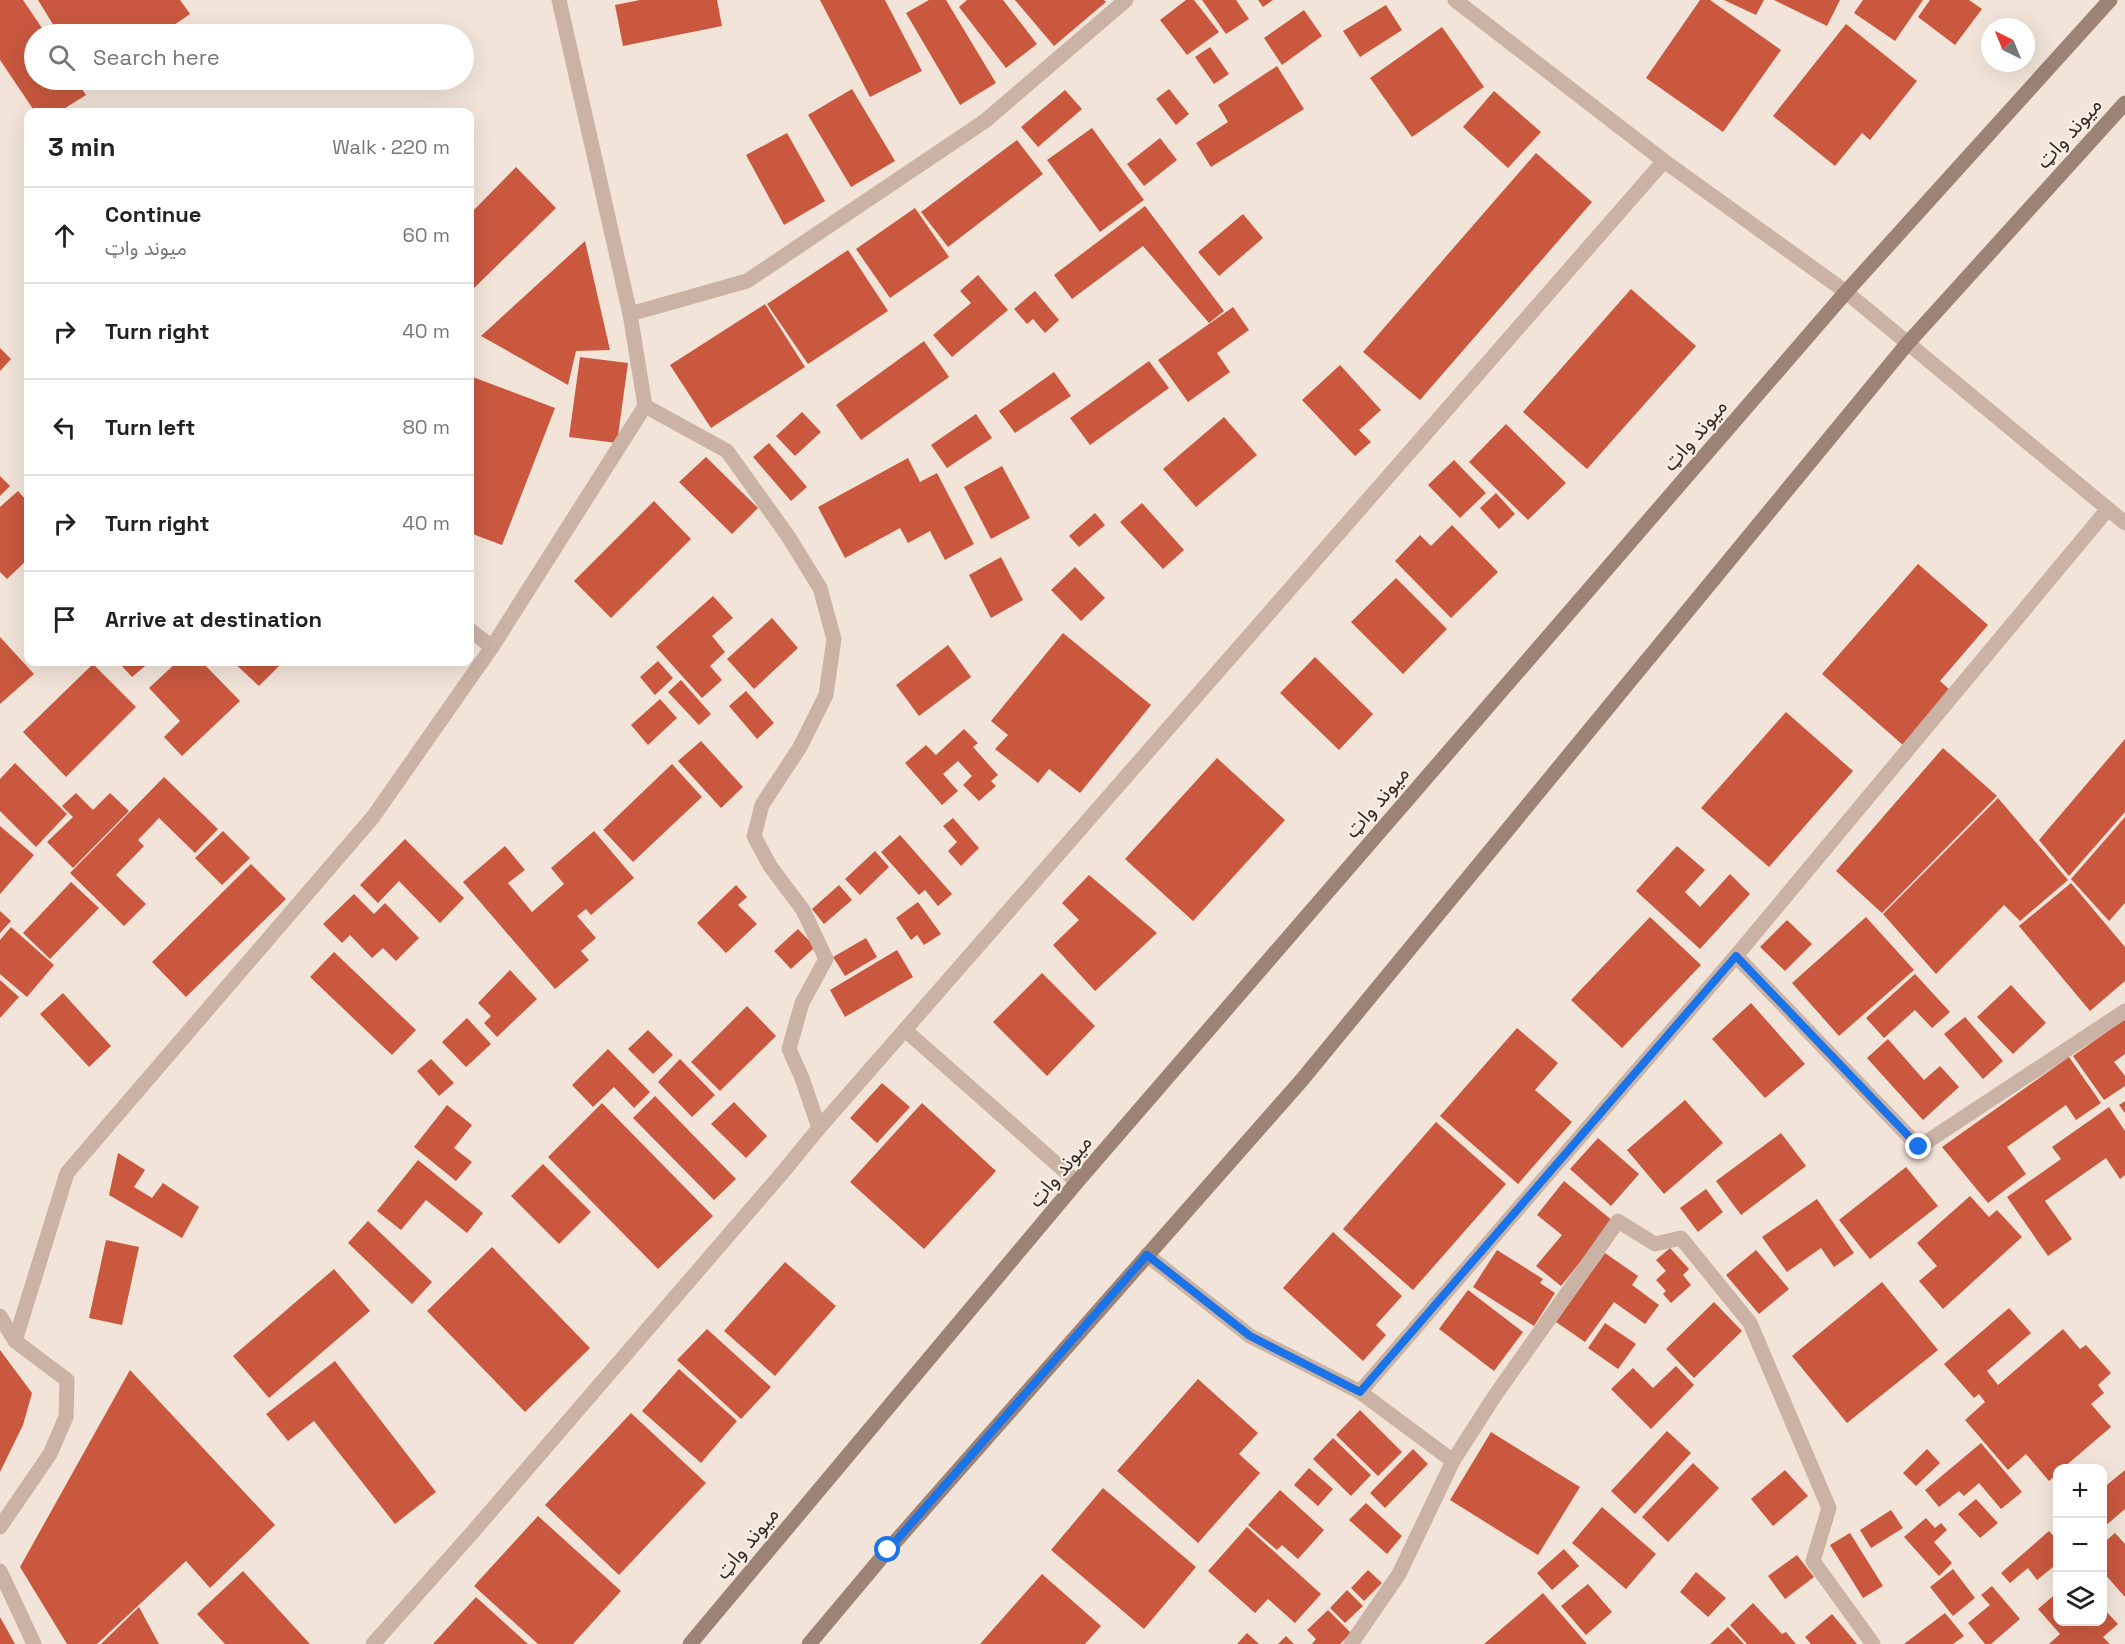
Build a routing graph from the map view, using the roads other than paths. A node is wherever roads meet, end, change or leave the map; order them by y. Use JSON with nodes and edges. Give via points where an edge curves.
{"nodes":[{"id":1,"x":559,"y":0,"type":"edge"},
{"id":2,"x":1126,"y":0,"type":"edge"},
{"id":3,"x":1455,"y":0,"type":"edge"},
{"id":4,"x":2110,"y":0,"type":"edge"},
{"id":5,"x":2125,"y":103,"type":"edge"},
{"id":6,"x":1664,"y":161,"type":"junction"},
{"id":7,"x":1846,"y":292,"type":"junction"},
{"id":8,"x":630,"y":314,"type":"junction"},
{"id":9,"x":1907,"y":344,"type":"junction"},
{"id":10,"x":645,"y":406,"type":"junction"},
{"id":11,"x":2108,"y":509,"type":"junction"},
{"id":12,"x":2125,"y":523,"type":"edge"},
{"id":13,"x":474,"y":633,"type":"edge"},
{"id":14,"x":492,"y":647,"type":"junction"},
{"id":15,"x":1736,"y":956,"type":"junction"},
{"id":16,"x":2125,"y":1011,"type":"edge"},
{"id":17,"x":905,"y":1030,"type":"junction"},
{"id":18,"x":819,"y":1128,"type":"junction"},
{"id":19,"x":1077,"y":1182,"type":"junction"},
{"id":20,"x":1147,"y":1255,"type":"junction"},
{"id":21,"x":0,"y":1316,"type":"edge"},
{"id":22,"x":15,"y":1341,"type":"junction"},
{"id":23,"x":1360,"y":1392,"type":"junction"},
{"id":24,"x":1453,"y":1461,"type":"junction"},
{"id":25,"x":0,"y":1527,"type":"edge"},
{"id":26,"x":0,"y":1571,"type":"edge"},
{"id":27,"x":34,"y":1644,"type":"edge"},
{"id":28,"x":373,"y":1644,"type":"edge"},
{"id":29,"x":690,"y":1644,"type":"edge"},
{"id":30,"x":809,"y":1644,"type":"edge"},
{"id":31,"x":1352,"y":1644,"type":"edge"},
{"id":32,"x":1873,"y":1644,"type":"edge"}],
"edges":[{"from":1,"to":8,"type":"street"},
{"from":2,"to":8,"type":"street","via":[[985,121],[747,281]]},
{"from":3,"to":6,"type":"street"},
{"from":4,"to":7,"type":"main road","name":"میوند واټ"},
{"from":5,"to":9,"type":"main road","name":"میوند واټ"},
{"from":6,"to":7,"type":"street"},
{"from":6,"to":17,"type":"street"},
{"from":7,"to":9,"type":"street"},
{"from":7,"to":19,"type":"main road","name":"میوند واټ"},
{"from":8,"to":10,"type":"street"},
{"from":9,"to":11,"type":"street"},
{"from":9,"to":20,"type":"main road","name":"میوند واټ","via":[[1301,1082]]},
{"from":10,"to":14,"type":"street"},
{"from":10,"to":18,"type":"street","via":[[727,451],[820,588],[834,639],[826,695],[800,747],[762,805],[754,836],[770,866],[803,910],[826,959],[802,1003],[789,1049]]},
{"from":11,"to":12,"type":"street"},
{"from":11,"to":15,"type":"street"},
{"from":13,"to":14,"type":"street"},
{"from":14,"to":22,"type":"street","via":[[373,817],[67,1173]]},
{"from":15,"to":16,"type":"street","via":[[1919,1147]]},
{"from":15,"to":23,"type":"street"},
{"from":17,"to":18,"type":"street"},
{"from":17,"to":19,"type":"street"},
{"from":18,"to":28,"type":"street"},
{"from":19,"to":29,"type":"main road","name":"میوند واټ"},
{"from":20,"to":23,"type":"street","via":[[1250,1336]]},
{"from":20,"to":30,"type":"main road","name":"میوند واټ"},
{"from":21,"to":22,"type":"street"},
{"from":22,"to":25,"type":"street","via":[[67,1380],[66,1417],[50,1454]]},
{"from":23,"to":24,"type":"street"},
{"from":24,"to":31,"type":"street","via":[[1399,1574]]},
{"from":24,"to":32,"type":"street","via":[[1618,1221],[1655,1244],[1681,1238],[1750,1323],[1829,1508],[1813,1561]]},
{"from":26,"to":27,"type":"street"}]}
